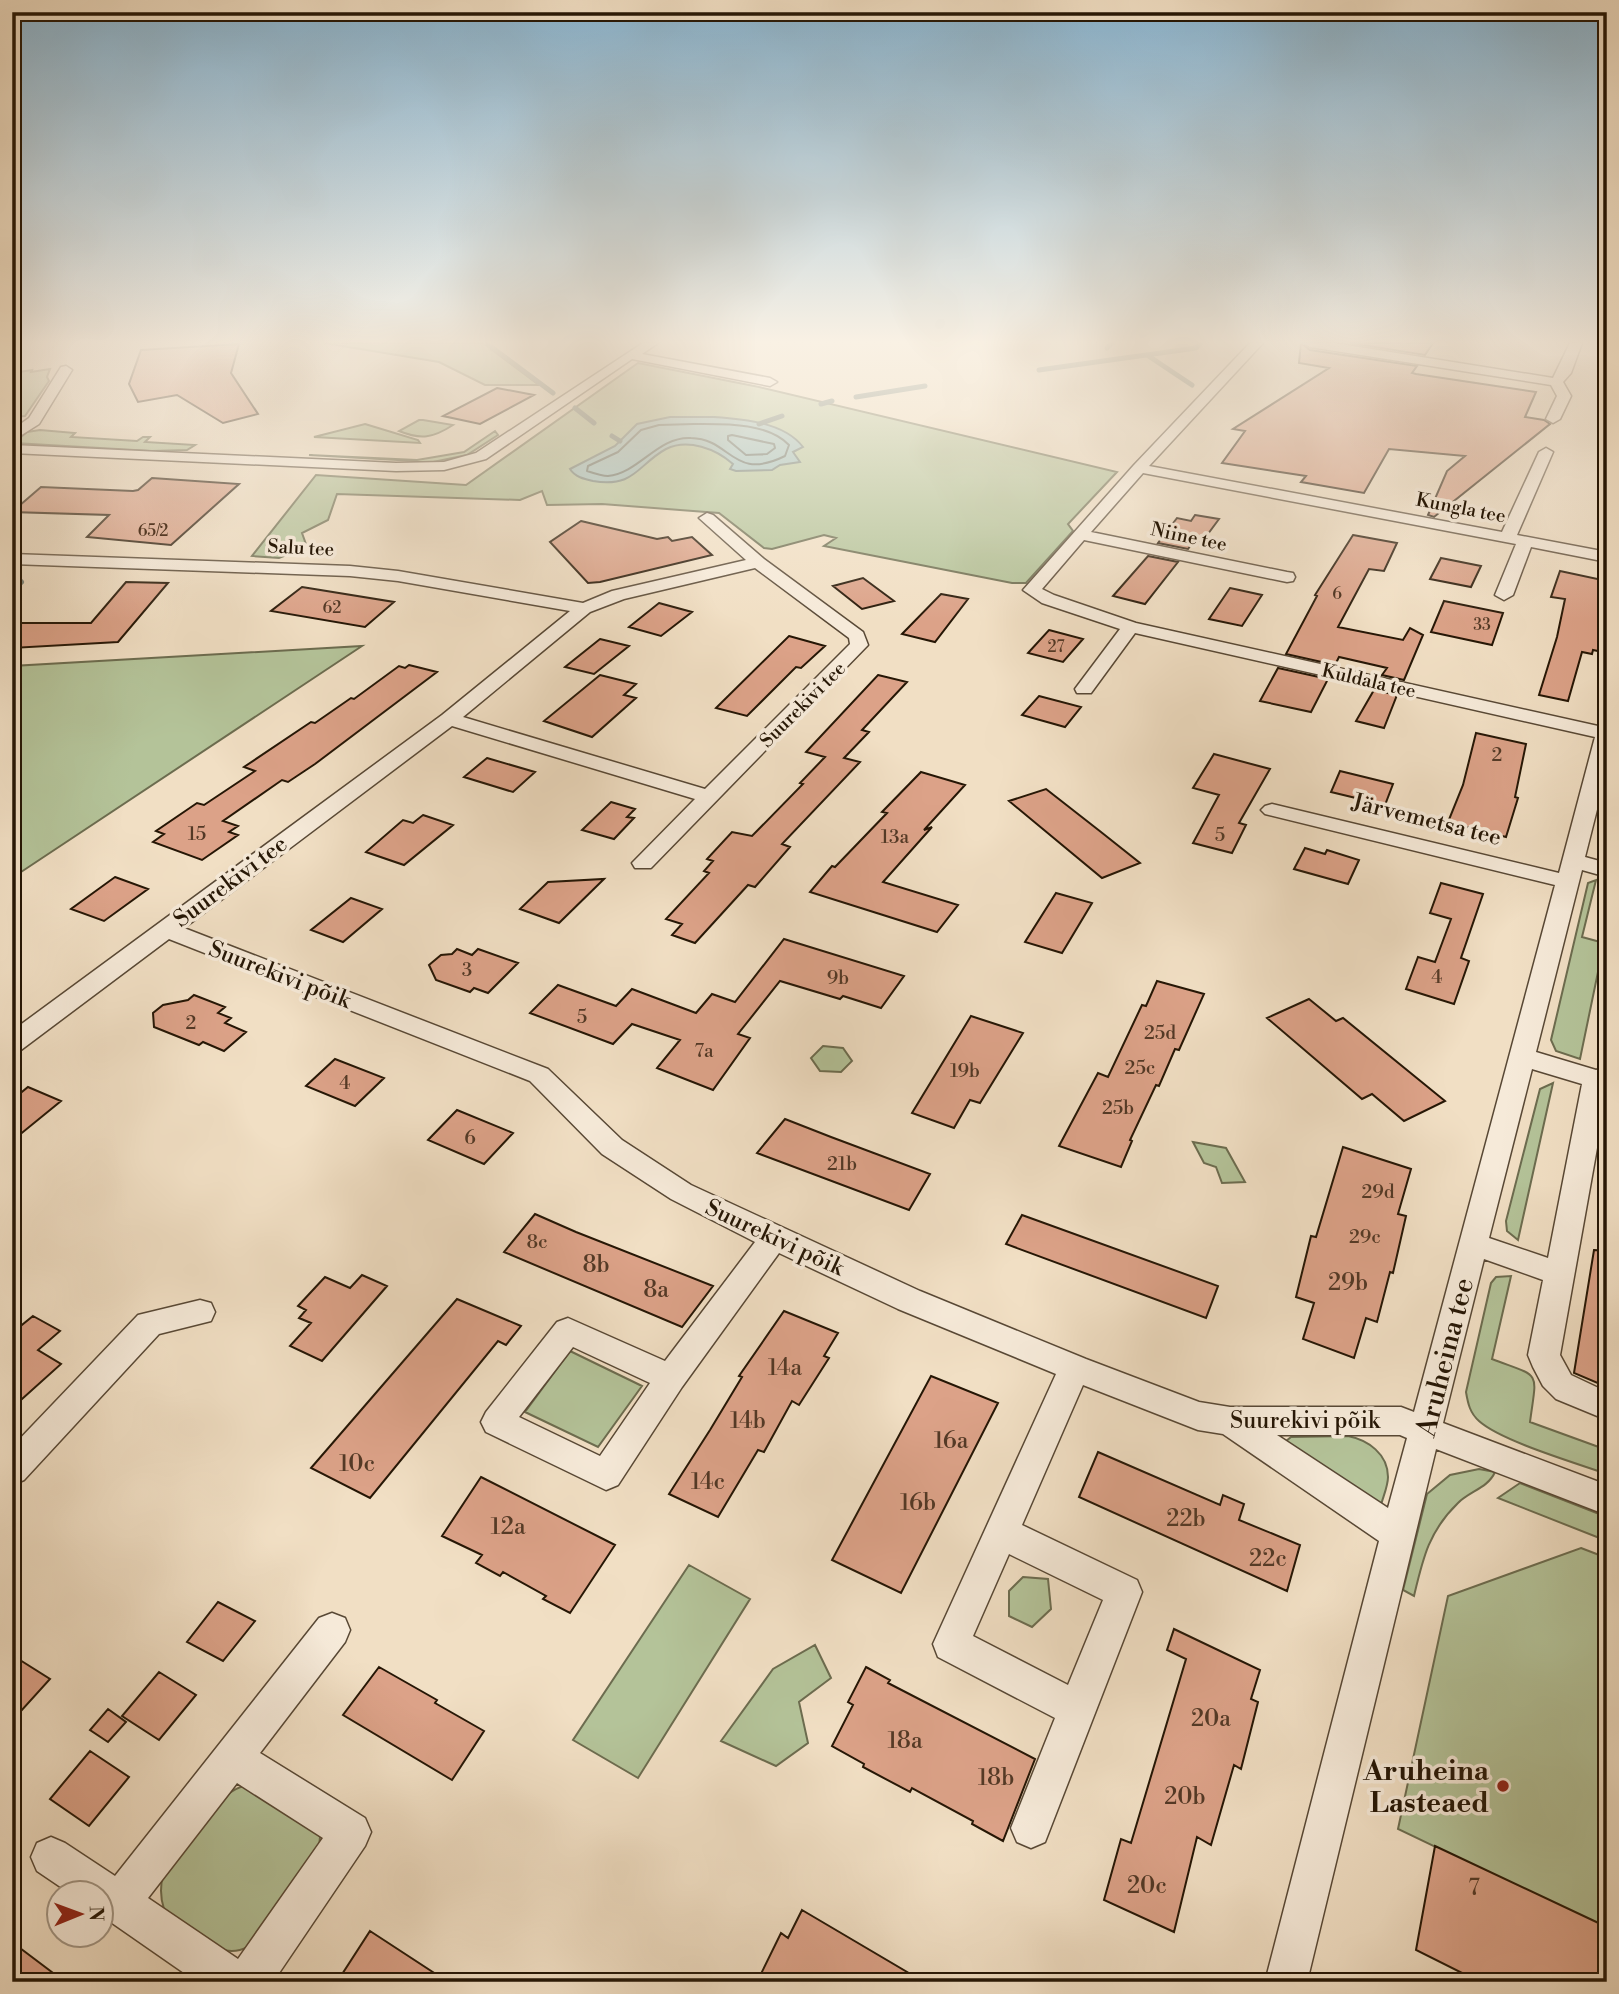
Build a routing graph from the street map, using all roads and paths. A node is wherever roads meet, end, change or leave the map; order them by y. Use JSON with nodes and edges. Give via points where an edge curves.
{"nodes":[{"id":1,"x":512,"y":436,"type":"edge"},
{"id":2,"x":1169,"y":436,"type":"edge"},
{"id":3,"x":12,"y":449,"type":"edge"},
{"id":4,"x":1546,"y":452,"type":"dead end"},
{"id":5,"x":1139,"y":468,"type":"junction"},
{"id":6,"x":707,"y":518,"type":"dead end"},
{"id":7,"x":1082,"y":535,"type":"junction"},
{"id":8,"x":1507,"y":537,"type":"junction"},
{"id":9,"x":1528,"y":541,"type":"junction"},
{"id":10,"x":1607,"y":557,"type":"edge"},
{"id":11,"x":12,"y":559,"type":"edge"},
{"id":12,"x":758,"y":562,"type":"junction"},
{"id":13,"x":1287,"y":577,"type":"dead end"},
{"id":14,"x":1504,"y":595,"type":"dead end"},
{"id":15,"x":584,"y":608,"type":"junction"},
{"id":16,"x":1131,"y":627,"type":"junction"},
{"id":17,"x":1084,"y":689,"type":"dead end"},
{"id":18,"x":449,"y":719,"type":"junction"},
{"id":19,"x":1606,"y":734,"type":"edge"},
{"id":20,"x":708,"y":796,"type":"junction"},
{"id":21,"x":1272,"y":810,"type":"dead end"},
{"id":22,"x":643,"y":863,"type":"dead end"},
{"id":23,"x":1607,"y":870,"type":"edge"},
{"id":24,"x":1571,"y":872,"type":"junction"},
{"id":25,"x":165,"y":929,"type":"junction"},
{"id":26,"x":12,"y":1044,"type":"edge"},
{"id":27,"x":1522,"y":1057,"type":"junction"},
{"id":28,"x":1601,"y":1077,"type":"edge"},
{"id":29,"x":774,"y":1238,"type":"junction"},
{"id":30,"x":1473,"y":1244,"type":"junction"},
{"id":31,"x":1560,"y":1274,"type":"junction"},
{"id":32,"x":200,"y":1311,"type":"dead end"},
{"id":33,"x":1075,"y":1368,"type":"junction"},
{"id":34,"x":671,"y":1378,"type":"junction"},
{"id":35,"x":1607,"y":1406,"type":"edge"},
{"id":36,"x":1230,"y":1422,"type":"junction"},
{"id":37,"x":1426,"y":1430,"type":"junction"},
{"id":38,"x":12,"y":1470,"type":"edge"},
{"id":39,"x":1607,"y":1500,"type":"edge"},
{"id":40,"x":1000,"y":1532,"type":"junction"},
{"id":41,"x":1398,"y":1534,"type":"junction"},
{"id":42,"x":332,"y":1630,"type":"dead end"},
{"id":43,"x":1077,"y":1709,"type":"junction"},
{"id":44,"x":232,"y":1758,"type":"junction"},
{"id":45,"x":1031,"y":1828,"type":"dead end"},
{"id":46,"x":51,"y":1857,"type":"dead end"},
{"id":47,"x":119,"y":1903,"type":"junction"},
{"id":48,"x":234,"y":1982,"type":"edge"},
{"id":49,"x":248,"y":1982,"type":"edge"},
{"id":50,"x":1286,"y":1982,"type":"edge"}],
"edges":[{"from":1,"to":3,"type":"street","via":[[470,460],[406,468]]},
{"from":2,"to":5,"type":"street"},
{"from":4,"to":8,"type":"street"},
{"from":5,"to":7,"type":"street"},
{"from":5,"to":8,"type":"street","name":"Kungla tee"},
{"from":6,"to":12,"type":"street","name":"Suurekivi tee"},
{"from":7,"to":13,"type":"street","name":"Niine tee"},
{"from":7,"to":16,"type":"street","name":"Kuldala tee","via":[[1032,590]]},
{"from":8,"to":9,"type":"street","name":"Kungla tee"},
{"from":9,"to":10,"type":"street","name":"Kungla tee"},
{"from":9,"to":14,"type":"street","name":"Kungla tee"},
{"from":11,"to":15,"type":"street","name":"Salu tee","via":[[342,570]]},
{"from":12,"to":15,"type":"street","name":"Suurekivi tee","via":[[618,595]]},
{"from":12,"to":20,"type":"street","name":"Suurekivi tee","via":[[857,636],[859,645]]},
{"from":15,"to":18,"type":"street","name":"Suurekivi tee"},
{"from":16,"to":17,"type":"street"},
{"from":16,"to":19,"type":"street","name":"Kuldala tee"},
{"from":18,"to":20,"type":"street"},
{"from":18,"to":25,"type":"street","name":"Suurekivi tee"},
{"from":19,"to":24,"type":"street","name":"Aruheina tee"},
{"from":20,"to":22,"type":"street","name":"Suurekivi tee"},
{"from":21,"to":24,"type":"street","name":"Järvemetsa tee"},
{"from":23,"to":24,"type":"street","name":"Järvemetsa tee"},
{"from":24,"to":27,"type":"street","name":"Aruheina tee"},
{"from":25,"to":26,"type":"street","name":"Suurekivi tee"},
{"from":25,"to":29,"type":"street","name":"Suurekivi põik","via":[[539,1075],[612,1147],[681,1192]]},
{"from":27,"to":28,"type":"street"},
{"from":27,"to":30,"type":"street","name":"Aruheina tee"},
{"from":28,"to":31,"type":"street"},
{"from":29,"to":33,"type":"street","name":"Suurekivi põik"},
{"from":29,"to":34,"type":"street"},
{"from":30,"to":31,"type":"street"},
{"from":30,"to":37,"type":"street","name":"Aruheina tee"},
{"from":31,"to":35,"type":"street","via":[[1544,1355],[1550,1376],[1570,1392]]},
{"from":32,"to":38,"type":"street","via":[[149,1324]]},
{"from":33,"to":36,"type":"street","name":"Suurekivi põik","via":[[1199,1416]]},
{"from":33,"to":40,"type":"street"},
{"from":34,"to":34,"type":"street","via":[[606,1475],[497,1422],[568,1331]]},
{"from":36,"to":37,"type":"street","name":"Suurekivi põik","via":[[1401,1421]]},
{"from":36,"to":41,"type":"street"},
{"from":37,"to":39,"type":"street","name":"Suurekivi põik"},
{"from":37,"to":41,"type":"street","name":"Aruheina tee"},
{"from":40,"to":43,"type":"street","via":[[1124,1592]]},
{"from":40,"to":43,"type":"street","via":[[951,1644]]},
{"from":41,"to":50,"type":"street","name":"Aruheina tee"},
{"from":42,"to":44,"type":"street"},
{"from":43,"to":45,"type":"street"},
{"from":44,"to":47,"type":"street"},
{"from":44,"to":49,"type":"street","via":[[351,1832]]},
{"from":46,"to":47,"type":"street"},
{"from":47,"to":48,"type":"street"}]}
